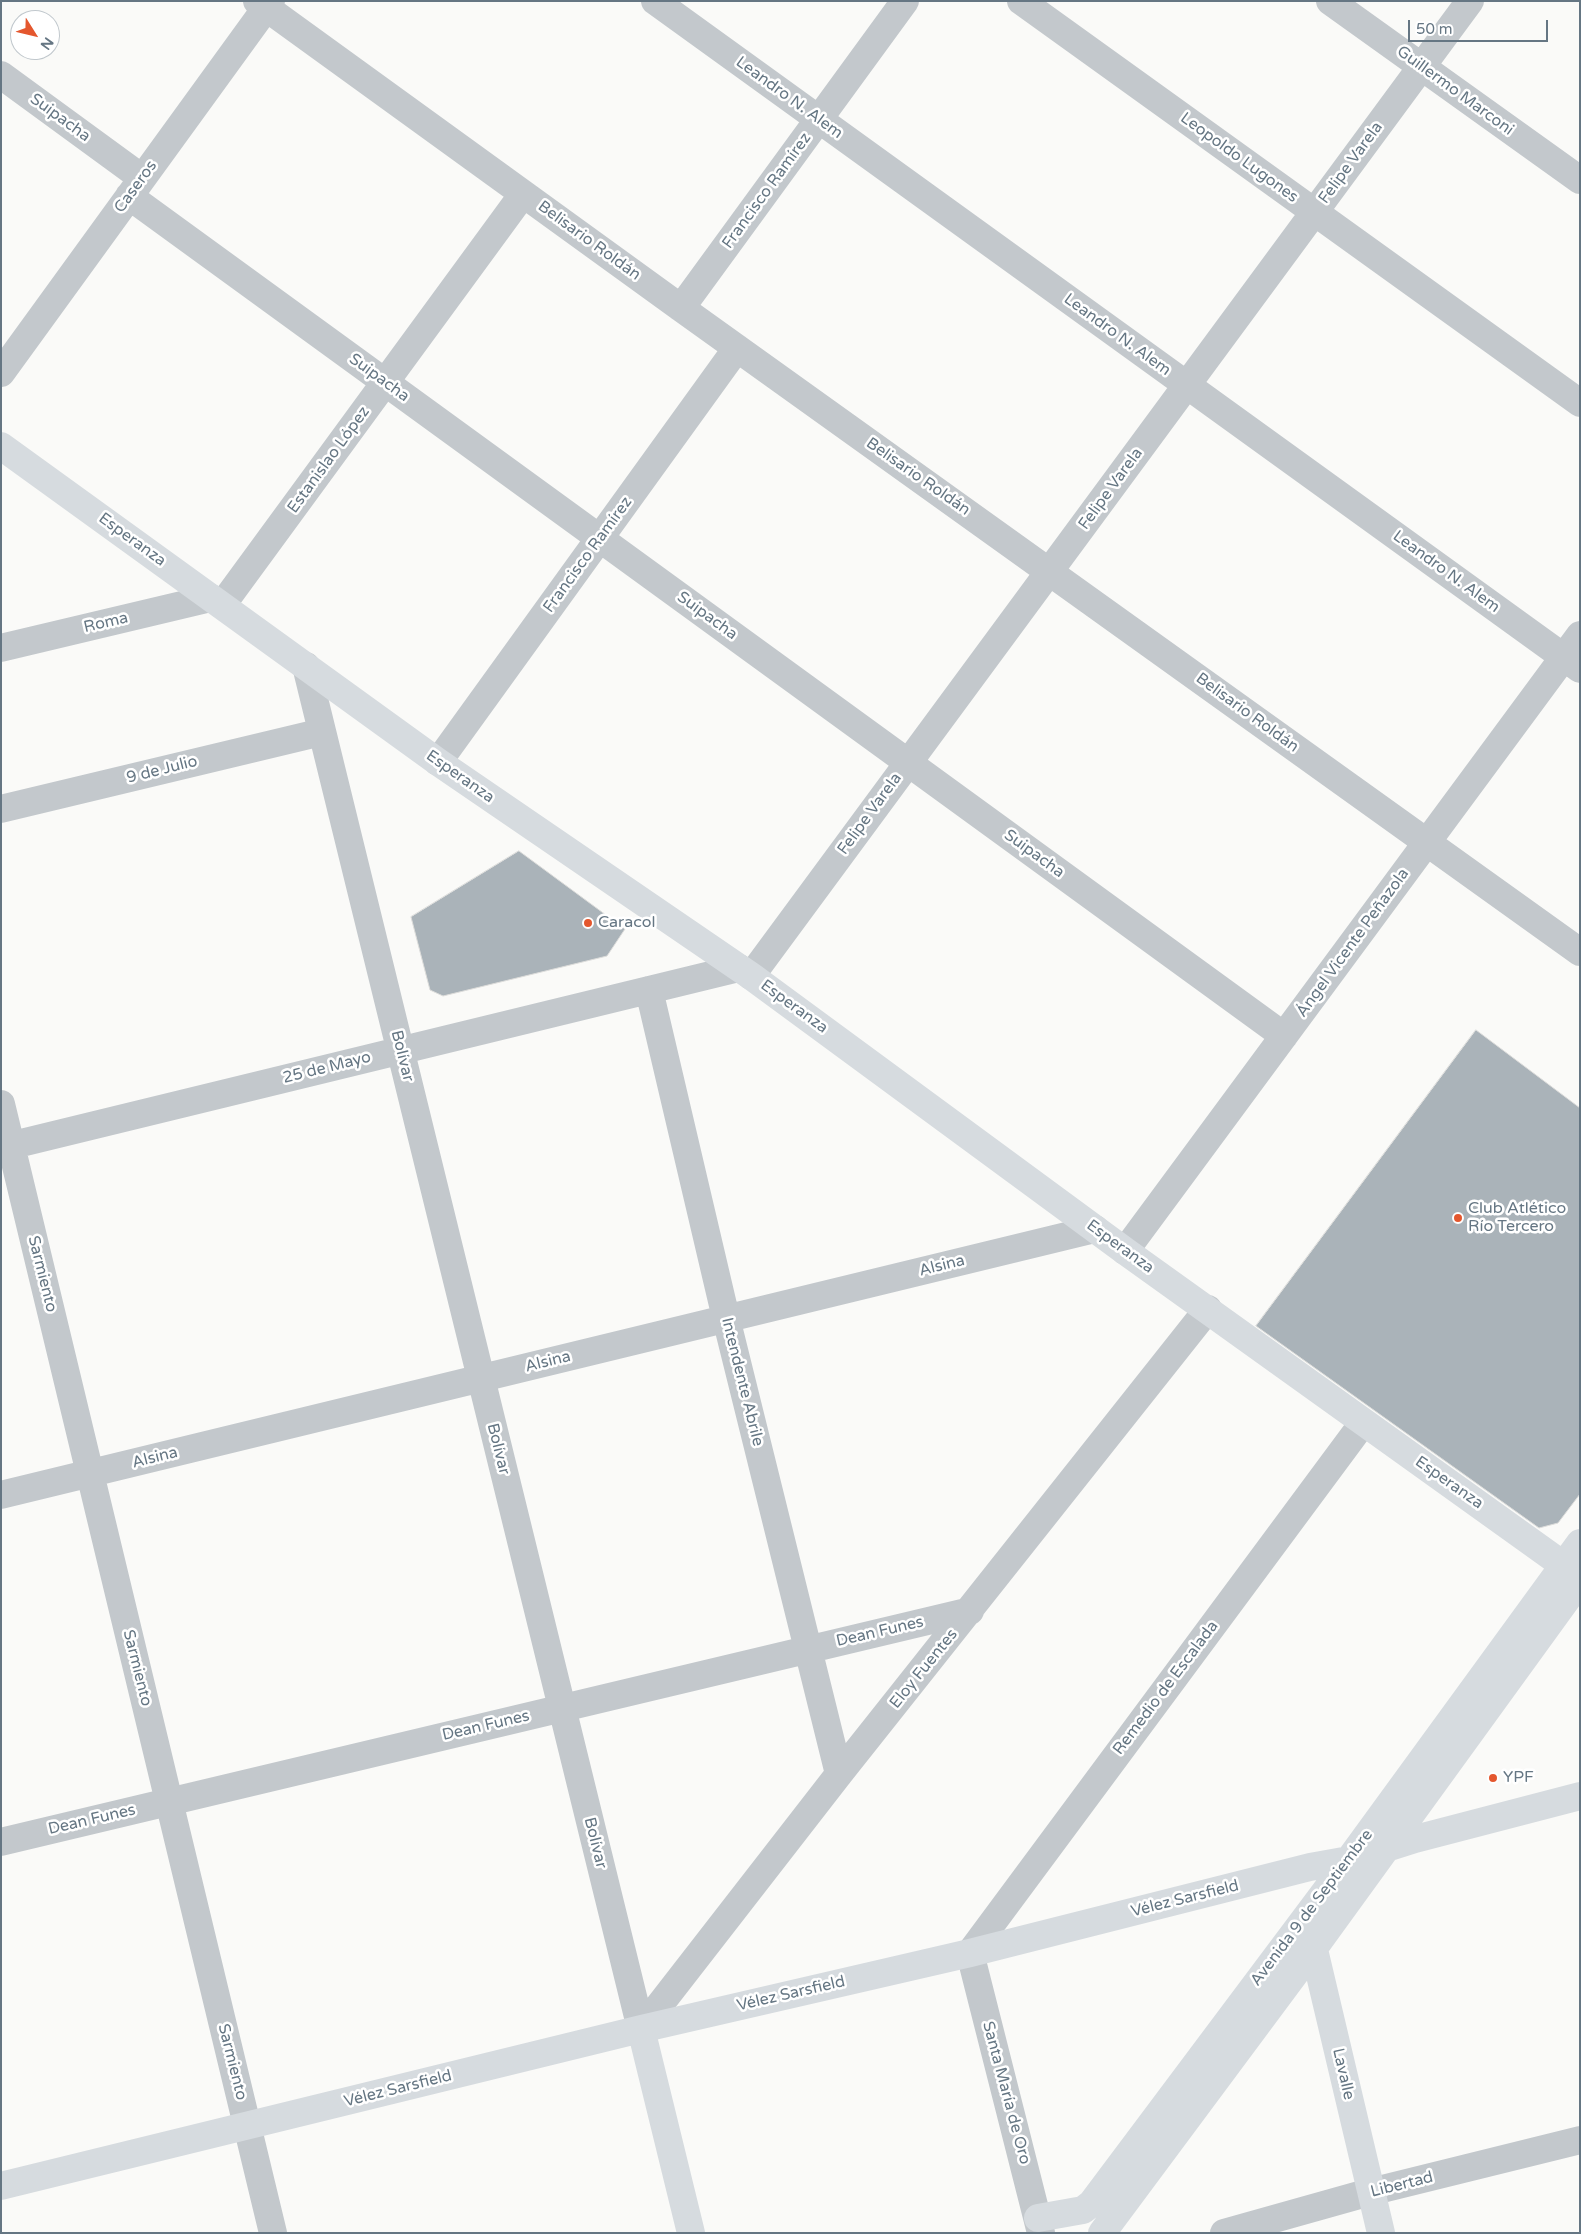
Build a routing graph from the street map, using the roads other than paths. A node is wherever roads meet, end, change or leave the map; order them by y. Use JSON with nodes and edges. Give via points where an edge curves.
{"nodes":[{"id":1,"x":655,"y":1,"type":"edge"},
{"id":2,"x":905,"y":1,"type":"edge"},
{"id":3,"x":1021,"y":1,"type":"edge"},
{"id":4,"x":1330,"y":1,"type":"edge"},
{"id":5,"x":1470,"y":1,"type":"edge"},
{"id":6,"x":265,"y":3,"type":"edge"},
{"id":7,"x":1422,"y":67,"type":"junction"},
{"id":8,"x":1,"y":76,"type":"edge"},
{"id":9,"x":819,"y":120,"type":"junction"},
{"id":10,"x":1580,"y":180,"type":"edge"},
{"id":11,"x":136,"y":187,"type":"junction"},
{"id":12,"x":524,"y":194,"type":"junction"},
{"id":13,"x":1314,"y":212,"type":"junction"},
{"id":14,"x":681,"y":308,"type":"junction"},
{"id":15,"x":737,"y":348,"type":"junction"},
{"id":16,"x":1,"y":373,"type":"edge"},
{"id":17,"x":386,"y":383,"type":"junction"},
{"id":18,"x":1187,"y":385,"type":"junction"},
{"id":19,"x":1580,"y":403,"type":"edge"},
{"id":20,"x":1,"y":446,"type":"edge"},
{"id":21,"x":600,"y":538,"type":"junction"},
{"id":22,"x":1050,"y":571,"type":"junction"},
{"id":23,"x":216,"y":602,"type":"junction"},
{"id":24,"x":1580,"y":635,"type":"edge"},
{"id":25,"x":1,"y":648,"type":"edge"},
{"id":26,"x":1572,"y":663,"type":"edge"},
{"id":27,"x":306,"y":666,"type":"junction"},
{"id":28,"x":322,"y":732,"type":"junction"},
{"id":29,"x":438,"y":762,"type":"junction"},
{"id":30,"x":908,"y":763,"type":"junction"},
{"id":31,"x":1,"y":809,"type":"edge"},
{"id":32,"x":1427,"y":842,"type":"junction"},
{"id":33,"x":1580,"y":952,"type":"edge"},
{"id":34,"x":745,"y":972,"type":"junction"},
{"id":35,"x":649,"y":990,"type":"junction"},
{"id":36,"x":1284,"y":1036,"type":"junction"},
{"id":37,"x":400,"y":1050,"type":"junction"},
{"id":38,"x":1,"y":1104,"type":"edge"},
{"id":39,"x":6,"y":1147,"type":"edge"},
{"id":40,"x":1095,"y":1229,"type":"junction"},
{"id":41,"x":1125,"y":1251,"type":"junction"},
{"id":42,"x":1208,"y":1309,"type":"junction"},
{"id":43,"x":726,"y":1318,"type":"junction"},
{"id":44,"x":481,"y":1378,"type":"junction"},
{"id":45,"x":1363,"y":1422,"type":"junction"},
{"id":46,"x":90,"y":1473,"type":"junction"},
{"id":47,"x":1,"y":1495,"type":"edge"},
{"id":48,"x":1580,"y":1543,"type":"edge"},
{"id":49,"x":1574,"y":1574,"type":"edge"},
{"id":50,"x":970,"y":1611,"type":"junction"},
{"id":51,"x":808,"y":1650,"type":"junction"},
{"id":52,"x":562,"y":1708,"type":"junction"},
{"id":53,"x":839,"y":1774,"type":"junction"},
{"id":54,"x":1580,"y":1796,"type":"edge"},
{"id":55,"x":169,"y":1802,"type":"junction"},
{"id":56,"x":1,"y":1842,"type":"edge"},
{"id":57,"x":1386,"y":1848,"type":"junction"},
{"id":58,"x":1349,"y":1860,"type":"junction"},
{"id":59,"x":1306,"y":1916,"type":"junction"},
{"id":60,"x":1314,"y":1948,"type":"junction"},
{"id":61,"x":970,"y":1953,"type":"junction"},
{"id":62,"x":641,"y":2029,"type":"junction"},
{"id":63,"x":247,"y":2127,"type":"junction"},
{"id":64,"x":1580,"y":2140,"type":"edge"},
{"id":65,"x":1,"y":2186,"type":"edge"},
{"id":66,"x":1370,"y":2192,"type":"junction"},
{"id":67,"x":1040,"y":2225,"type":"edge"},
{"id":68,"x":273,"y":2233,"type":"edge"},
{"id":69,"x":691,"y":2233,"type":"edge"},
{"id":70,"x":1102,"y":2233,"type":"edge"},
{"id":71,"x":1224,"y":2233,"type":"edge"},
{"id":72,"x":1381,"y":2233,"type":"edge"}],
"edges":[{"from":1,"to":9,"type":"street","name":"Leandro N. Alem"},
{"from":2,"to":9,"type":"street","name":"Francisco Ramírez"},
{"from":3,"to":13,"type":"street","name":"Leopoldo Lugones"},
{"from":4,"to":7,"type":"street","name":"Guillermo Marconi"},
{"from":5,"to":7,"type":"street","name":"Felipe Varela"},
{"from":6,"to":11,"type":"street","name":"Caseros"},
{"from":6,"to":12,"type":"street","name":"Belisario Roldán"},
{"from":7,"to":10,"type":"street","name":"Guillermo Marconi"},
{"from":7,"to":13,"type":"street","name":"Felipe Varela"},
{"from":8,"to":11,"type":"street","name":"Suipacha"},
{"from":9,"to":14,"type":"street","name":"Francisco Ramírez"},
{"from":9,"to":18,"type":"street","name":"Leandro N. Alem"},
{"from":11,"to":16,"type":"street","name":"Caseros"},
{"from":11,"to":17,"type":"street","name":"Suipacha"},
{"from":12,"to":14,"type":"street","name":"Belisario Roldán"},
{"from":12,"to":17,"type":"street","name":"Estanislao López"},
{"from":13,"to":18,"type":"street","name":"Felipe Varela"},
{"from":13,"to":19,"type":"street","name":"Leopoldo Lugones"},
{"from":14,"to":15,"type":"street","name":"Belisario Roldán"},
{"from":15,"to":21,"type":"street","name":"Francisco Ramírez"},
{"from":15,"to":22,"type":"street","name":"Belisario Roldán"},
{"from":17,"to":21,"type":"street","name":"Suipacha"},
{"from":17,"to":23,"type":"street","name":"Estanislao López"},
{"from":18,"to":22,"type":"street","name":"Felipe Varela"},
{"from":18,"to":26,"type":"street","name":"Leandro N. Alem"},
{"from":20,"to":23,"type":"main road","name":"Esperanza"},
{"from":21,"to":29,"type":"street","name":"Francisco Ramírez"},
{"from":21,"to":30,"type":"street","name":"Suipacha"},
{"from":22,"to":30,"type":"street","name":"Felipe Varela"},
{"from":22,"to":32,"type":"street","name":"Belisario Roldán"},
{"from":23,"to":25,"type":"street","name":"Roma"},
{"from":23,"to":27,"type":"main road","name":"Esperanza"},
{"from":24,"to":26,"type":"street","name":"Ángel Vicente Peñazola"},
{"from":26,"to":32,"type":"street","name":"Ángel Vicente Peñazola"},
{"from":27,"to":28,"type":"street","name":"Bolívar"},
{"from":27,"to":29,"type":"main road","name":"Esperanza"},
{"from":28,"to":31,"type":"street","name":"9 de Julio"},
{"from":28,"to":37,"type":"street","name":"Bolívar"},
{"from":29,"to":34,"type":"main road","name":"Esperanza"},
{"from":30,"to":34,"type":"street","name":"Felipe Varela"},
{"from":30,"to":36,"type":"street","name":"Suipacha"},
{"from":32,"to":33,"type":"street","name":"Belisario Roldán"},
{"from":32,"to":36,"type":"street","name":"Ángel Vicente Peñazola"},
{"from":34,"to":35,"type":"street","name":"25 de Mayo"},
{"from":34,"to":40,"type":"main road","name":"Esperanza"},
{"from":35,"to":37,"type":"street","name":"25 de Mayo"},
{"from":35,"to":43,"type":"street","name":"Intendente Abrile"},
{"from":36,"to":41,"type":"street","name":"Ángel Vicente Peñazola"},
{"from":37,"to":39,"type":"street","name":"25 de Mayo"},
{"from":37,"to":44,"type":"street","name":"Bolívar"},
{"from":38,"to":39,"type":"street","name":"Sarmiento"},
{"from":39,"to":46,"type":"street","name":"Sarmiento"},
{"from":40,"to":41,"type":"main road","name":"Esperanza"},
{"from":40,"to":43,"type":"street","name":"Alsina"},
{"from":41,"to":42,"type":"main road","name":"Esperanza"},
{"from":42,"to":45,"type":"main road","name":"Esperanza"},
{"from":42,"to":50,"type":"street","name":"Eloy Fuentes"},
{"from":43,"to":44,"type":"street","name":"Alsina"},
{"from":43,"to":51,"type":"street","name":"Intendente Abrile"},
{"from":44,"to":46,"type":"street","name":"Alsina"},
{"from":44,"to":52,"type":"street","name":"Bolívar"},
{"from":45,"to":49,"type":"main road","name":"Esperanza"},
{"from":45,"to":61,"type":"street","name":"Remedio de Escalada"},
{"from":46,"to":47,"type":"street","name":"Alsina"},
{"from":46,"to":55,"type":"street","name":"Sarmiento"},
{"from":48,"to":49,"type":"main road"},
{"from":49,"to":57,"type":"main road","name":"Avenida 9 de Septiembre"},
{"from":49,"to":58,"type":"main road","name":"Avenida 9 de Septiembre"},
{"from":50,"to":51,"type":"street","name":"Dean Funes"},
{"from":50,"to":53,"type":"street","name":"Eloy Fuentes"},
{"from":51,"to":52,"type":"street","name":"Dean Funes"},
{"from":51,"to":53,"type":"street","name":"Intendente Abrile"},
{"from":52,"to":55,"type":"street","name":"Dean Funes"},
{"from":52,"to":62,"type":"street","name":"Bolívar"},
{"from":53,"to":62,"type":"street","name":"Eloy Fuentes"},
{"from":54,"to":57,"type":"main road","name":"Vélez Sarsfield"},
{"from":55,"to":56,"type":"street","name":"Dean Funes"},
{"from":55,"to":63,"type":"street","name":"Sarmiento"},
{"from":57,"to":58,"type":"main road","name":"Vélez Sarsfield"},
{"from":57,"to":60,"type":"main road","name":"Avenida 9 de Septiembre"},
{"from":58,"to":59,"type":"main road","name":"Avenida 9 de Septiembre"},
{"from":58,"to":61,"type":"main road","name":"Vélez Sarsfield"},
{"from":59,"to":60,"type":"main road","name":"Lavalle"},
{"from":59,"to":67,"type":"main road","name":"Avenida 9 de Septiembre","via":[[1092,2203],[1082,2210]]},
{"from":60,"to":66,"type":"main road","name":"Lavalle"},
{"from":60,"to":70,"type":"main road","name":"Avenida 9 de Septiembre"},
{"from":61,"to":62,"type":"main road","name":"Vélez Sarsfield"},
{"from":61,"to":67,"type":"street","name":"Santa María de Oro"},
{"from":62,"to":63,"type":"main road","name":"Vélez Sarsfield"},
{"from":62,"to":69,"type":"main road","name":"Bolívar"},
{"from":63,"to":65,"type":"main road","name":"Vélez Sarsfield"},
{"from":63,"to":68,"type":"street","name":"Sarmiento"},
{"from":64,"to":66,"type":"street","name":"Libertad"},
{"from":66,"to":71,"type":"street","name":"Libertad"},
{"from":66,"to":72,"type":"main road","name":"Lavalle"}]}
